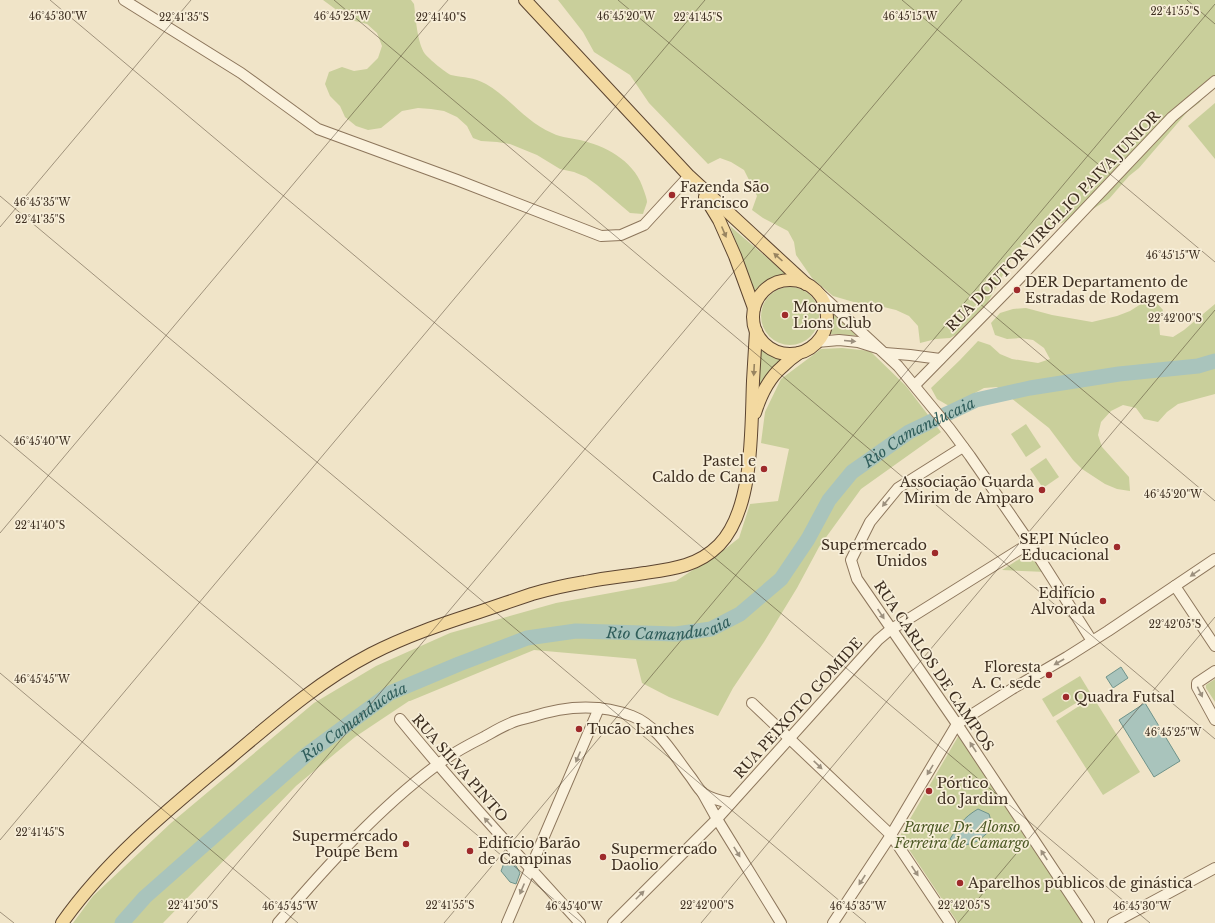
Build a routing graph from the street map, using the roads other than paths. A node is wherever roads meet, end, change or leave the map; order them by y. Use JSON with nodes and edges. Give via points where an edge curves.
{"nodes":[{"id":1,"x":124,"y":0,"type":"edge"},
{"id":2,"x":525,"y":0,"type":"edge"},
{"id":3,"x":1215,"y":81,"type":"edge"},
{"id":4,"x":689,"y":176,"type":"junction"},
{"id":5,"x":699,"y":186,"type":"junction"},
{"id":6,"x":806,"y":284,"type":"junction"},
{"id":7,"x":817,"y":291,"type":"junction"},
{"id":8,"x":754,"y":308,"type":"junction"},
{"id":9,"x":756,"y":331,"type":"junction"},
{"id":10,"x":817,"y":342,"type":"junction"},
{"id":11,"x":883,"y":351,"type":"junction"},
{"id":12,"x":799,"y":353,"type":"junction"},
{"id":13,"x":940,"y":359,"type":"junction"},
{"id":14,"x":915,"y":385,"type":"junction"},
{"id":15,"x":752,"y":424,"type":"junction"},
{"id":16,"x":963,"y":447,"type":"junction"},
{"id":17,"x":1030,"y":543,"type":"junction"},
{"id":18,"x":1215,"y":559,"type":"edge"},
{"id":19,"x":1175,"y":586,"type":"junction"},
{"id":20,"x":891,"y":628,"type":"junction"},
{"id":21,"x":1092,"y":641,"type":"junction"},
{"id":22,"x":1215,"y":646,"type":"edge"},
{"id":23,"x":1215,"y":671,"type":"edge"},
{"id":24,"x":752,"y":703,"type":"dead end"},
{"id":25,"x":599,"y":708,"type":"junction"},
{"id":26,"x":400,"y":719,"type":"dead end"},
{"id":27,"x":1215,"y":720,"type":"edge"},
{"id":28,"x":957,"y":724,"type":"junction"},
{"id":29,"x":790,"y":738,"type":"junction"},
{"id":30,"x":437,"y":765,"type":"junction"},
{"id":31,"x":702,"y":792,"type":"junction"},
{"id":32,"x":731,"y":803,"type":"junction"},
{"id":33,"x":717,"y":819,"type":"junction"},
{"id":34,"x":892,"y":835,"type":"junction"},
{"id":35,"x":1215,"y":868,"type":"edge"},
{"id":36,"x":530,"y":869,"type":"junction"},
{"id":37,"x":62,"y":923,"type":"edge"},
{"id":38,"x":278,"y":923,"type":"edge"},
{"id":39,"x":507,"y":923,"type":"edge"},
{"id":40,"x":580,"y":923,"type":"edge"},
{"id":41,"x":613,"y":923,"type":"edge"},
{"id":42,"x":781,"y":923,"type":"edge"},
{"id":43,"x":834,"y":923,"type":"edge"},
{"id":44,"x":950,"y":923,"type":"edge"},
{"id":45,"x":1089,"y":923,"type":"edge"},
{"id":46,"x":1113,"y":923,"type":"edge"}],
"edges":[{"from":1,"to":4,"type":"street","via":[[241,73],[318,129],[601,236],[621,235],[644,225]]},
{"from":2,"to":4,"type":"main road"},
{"from":3,"to":13,"type":"street","name":"RUA DOUTOR VIRGILIO PAIVA JUNIOR","via":[[1172,117]]},
{"from":4,"to":5,"type":"main road"},
{"from":6,"to":5,"type":"main road","one_way":true},
{"from":5,"to":8,"type":"main road","one_way":true,"via":[[719,220]]},
{"from":6,"to":7,"type":"main road"},
{"from":6,"to":8,"type":"main road","via":[[794,280],[781,281],[769,287],[760,296]]},
{"from":7,"to":10,"type":"main road","via":[[823,300],[827,322]]},
{"from":7,"to":11,"type":"street"},
{"from":8,"to":9,"type":"main road"},
{"from":9,"to":12,"type":"main road","via":[[761,340],[773,350],[788,354]]},
{"from":9,"to":15,"type":"main road","one_way":true},
{"from":10,"to":11,"type":"street","one_way":true,"via":[[858,342]]},
{"from":10,"to":12,"type":"main road"},
{"from":11,"to":13,"type":"street"},
{"from":11,"to":14,"type":"street"},
{"from":12,"to":15,"type":"main road","via":[[780,368],[768,384],[758,403]]},
{"from":13,"to":14,"type":"street","name":"RUA DOUTOR VIRGILIO PAIVA JUNIOR"},
{"from":14,"to":16,"type":"street"},
{"from":15,"to":37,"type":"main road","via":[[741,506],[732,527],[719,544],[704,557],[670,570],[583,582],[532,594],[411,635],[352,664],[331,676],[294,704],[178,802],[130,845]]},
{"from":16,"to":17,"type":"street"},
{"from":16,"to":20,"type":"street","name":"RUA CARLOS DE CAMPOS","one_way":true,"via":[[898,488],[870,522],[851,560],[858,579]]},
{"from":17,"to":20,"type":"street","name":"RUA PEIXOTO GOMIDE"},
{"from":17,"to":21,"type":"street"},
{"from":18,"to":19,"type":"street","one_way":true},
{"from":19,"to":21,"type":"street"},
{"from":19,"to":22,"type":"street"},
{"from":20,"to":28,"type":"street","name":"RUA CARLOS DE CAMPOS"},
{"from":20,"to":29,"type":"street","name":"RUA PEIXOTO GOMIDE"},
{"from":21,"to":28,"type":"street","one_way":true},
{"from":23,"to":27,"type":"street","one_way":true,"via":[[1197,683]]},
{"from":24,"to":29,"type":"street"},
{"from":25,"to":30,"type":"street","via":[[572,707],[544,712],[512,723]]},
{"from":25,"to":31,"type":"street","via":[[632,716],[649,725]]},
{"from":25,"to":36,"type":"street","one_way":true},
{"from":26,"to":30,"type":"street","name":"RUA SILVA PINTO"},
{"from":28,"to":34,"type":"street","one_way":true},
{"from":45,"to":28,"type":"street","name":"RUA CARLOS DE CAMPOS","one_way":true},
{"from":29,"to":32,"type":"street","name":"RUA PEIXOTO GOMIDE"},
{"from":29,"to":34,"type":"street","one_way":true},
{"from":36,"to":30,"type":"street","name":"RUA SILVA PINTO","one_way":true},
{"from":30,"to":38,"type":"street","via":[[359,834]]},
{"from":31,"to":32,"type":"street"},
{"from":31,"to":33,"type":"street"},
{"from":32,"to":33,"type":"street","name":"RUA PEIXOTO GOMIDE"},
{"from":41,"to":33,"type":"street","name":"RUA PEIXOTO GOMIDE","one_way":true},
{"from":33,"to":42,"type":"street","one_way":true},
{"from":34,"to":43,"type":"street","one_way":true},
{"from":34,"to":44,"type":"street","one_way":true},
{"from":35,"to":46,"type":"street"},
{"from":36,"to":39,"type":"street","one_way":true},
{"from":36,"to":40,"type":"street","name":"RUA SILVA PINTO"}]}
